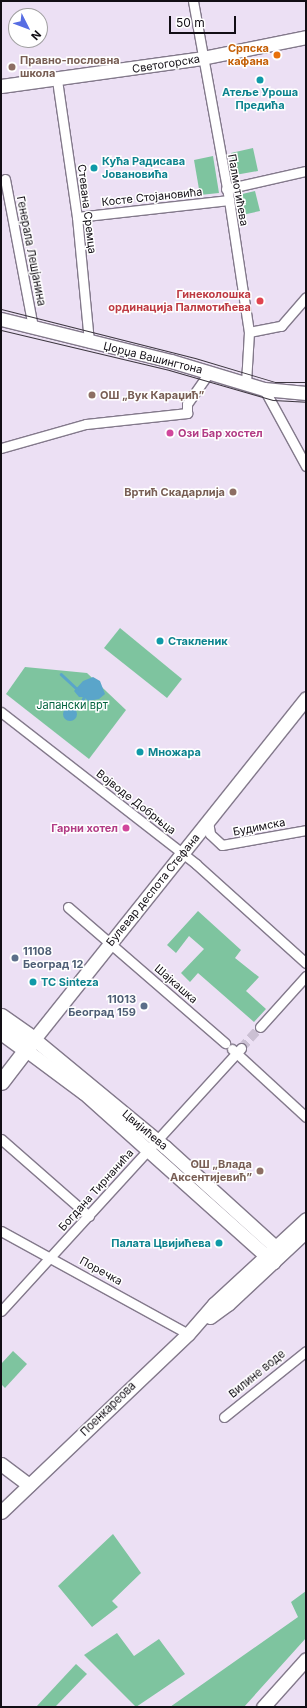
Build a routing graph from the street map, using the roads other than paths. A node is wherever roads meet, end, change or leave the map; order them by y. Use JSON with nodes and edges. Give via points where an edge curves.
{"nodes":[{"id":1,"x":193,"y":1,"type":"edge"},
{"id":2,"x":306,"y":37,"type":"edge"},
{"id":3,"x":202,"y":58,"type":"junction"},
{"id":4,"x":57,"y":80,"type":"junction"},
{"id":5,"x":1,"y":86,"type":"edge"},
{"id":6,"x":306,"y":171,"type":"edge"},
{"id":7,"x":5,"y":179,"type":"dead end"},
{"id":8,"x":226,"y":188,"type":"junction"},
{"id":9,"x":229,"y":200,"type":"junction"},
{"id":10,"x":77,"y":217,"type":"junction"},
{"id":11,"x":306,"y":297,"type":"edge"},
{"id":12,"x":1,"y":319,"type":"edge"},
{"id":13,"x":33,"y":327,"type":"junction"},
{"id":14,"x":249,"y":332,"type":"junction"},
{"id":15,"x":89,"y":342,"type":"junction"},
{"id":16,"x":209,"y":372,"type":"junction"},
{"id":17,"x":246,"y":383,"type":"junction"},
{"id":18,"x":264,"y":389,"type":"junction"},
{"id":19,"x":306,"y":393,"type":"edge"},
{"id":20,"x":1,"y":448,"type":"edge"},
{"id":21,"x":306,"y":466,"type":"edge"},
{"id":22,"x":306,"y":698,"type":"edge"},
{"id":23,"x":1,"y":712,"type":"edge"},
{"id":24,"x":208,"y":821,"type":"junction"},
{"id":25,"x":306,"y":830,"type":"edge"},
{"id":26,"x":182,"y":854,"type":"junction"},
{"id":27,"x":68,"y":907,"type":"dead end"},
{"id":28,"x":111,"y":943,"type":"junction"},
{"id":29,"x":306,"y":963,"type":"edge"},
{"id":30,"x":306,"y":976,"type":"edge"},
{"id":31,"x":1,"y":1016,"type":"edge"},
{"id":32,"x":260,"y":1027,"type":"tunnel mouth"},
{"id":33,"x":1,"y":1032,"type":"edge"},
{"id":34,"x":30,"y":1044,"type":"junction"},
{"id":35,"x":234,"y":1048,"type":"junction"},
{"id":36,"x":1,"y":1082,"type":"edge"},
{"id":37,"x":306,"y":1117,"type":"edge"},
{"id":38,"x":1,"y":1139,"type":"edge"},
{"id":39,"x":157,"y":1140,"type":"junction"},
{"id":40,"x":148,"y":1150,"type":"junction"},
{"id":41,"x":89,"y":1216,"type":"junction"},
{"id":42,"x":306,"y":1219,"type":"edge"},
{"id":43,"x":1,"y":1230,"type":"edge"},
{"id":44,"x":306,"y":1231,"type":"edge"},
{"id":45,"x":274,"y":1255,"type":"junction"},
{"id":46,"x":50,"y":1260,"type":"junction"},
{"id":47,"x":1,"y":1311,"type":"edge"},
{"id":48,"x":188,"y":1334,"type":"junction"},
{"id":49,"x":306,"y":1351,"type":"edge"},
{"id":50,"x":224,"y":1417,"type":"dead end"},
{"id":51,"x":1,"y":1464,"type":"edge"},
{"id":52,"x":29,"y":1485,"type":"junction"},
{"id":53,"x":1,"y":1512,"type":"edge"},
{"id":54,"x":306,"y":1658,"type":"edge"},
{"id":55,"x":263,"y":1707,"type":"edge"}],
"edges":[{"from":1,"to":3,"type":"street","name":"Палмотићева"},
{"from":2,"to":3,"type":"street","name":"Светогорска"},
{"from":3,"to":4,"type":"street","name":"Светогорска"},
{"from":3,"to":8,"type":"street","name":"Палмотићева"},
{"from":4,"to":5,"type":"street","name":"Светогорска"},
{"from":4,"to":10,"type":"street","name":"Стевана Сремца"},
{"from":6,"to":8,"type":"street"},
{"from":7,"to":13,"type":"street","name":"Генерала Лешјанина"},
{"from":8,"to":9,"type":"street","name":"Палмотићева"},
{"from":9,"to":10,"type":"street","name":"Косте Стојановића"},
{"from":9,"to":14,"type":"street","name":"Палмотићева"},
{"from":10,"to":15,"type":"street","name":"Стевана Сремца"},
{"from":11,"to":14,"type":"street","via":[[281,326]]},
{"from":12,"to":13,"type":"street","name":"Џорџа Вашингтона"},
{"from":13,"to":15,"type":"street","name":"Џорџа Вашингтона"},
{"from":14,"to":17,"type":"street","name":"Палмотићева"},
{"from":15,"to":16,"type":"street","name":"Џорџа Вашингтона"},
{"from":16,"to":17,"type":"street","name":"Џорџа Вашингтона"},
{"from":16,"to":20,"type":"street","via":[[187,404],[187,413],[86,424]]},
{"from":17,"to":18,"type":"street","name":"Џорџа Вашингтона"},
{"from":18,"to":19,"type":"street","name":"Џорџа Вашингтона"},
{"from":18,"to":21,"type":"street"},
{"from":22,"to":24,"type":"street","name":"Булевар деспота Стефана"},
{"from":23,"to":26,"type":"street","name":"Војводе Добрњца"},
{"from":24,"to":25,"type":"street","name":"Будимска","via":[[210,834],[214,840],[225,846]]},
{"from":24,"to":26,"type":"street","name":"Булевар деспота Стефана"},
{"from":26,"to":28,"type":"street","name":"Булевар деспота Стефана"},
{"from":26,"to":29,"type":"street","name":"Војводе Добрњца"},
{"from":27,"to":28,"type":"street","name":"Шајкашка"},
{"from":28,"to":34,"type":"street","name":"Булевар деспота Стефана"},
{"from":28,"to":35,"type":"street","name":"Шајкашка"},
{"from":30,"to":32,"type":"street"},
{"from":31,"to":34,"type":"main road","name":"Цвијићева"},
{"from":33,"to":34,"type":"main road","name":"Цвијићева"},
{"from":34,"to":36,"type":"main road","name":"Булевар деспота Стефана"},
{"from":34,"to":39,"type":"street","name":"Цвијићева"},
{"from":34,"to":40,"type":"street","name":"Цвијићева"},
{"from":35,"to":37,"type":"street","name":"Шајкашка"},
{"from":35,"to":39,"type":"street","name":"Богдана Тирнанића"},
{"from":38,"to":41,"type":"street"},
{"from":39,"to":40,"type":"street","name":"Богдана Тирнанића"},
{"from":39,"to":45,"type":"street","name":"Цвијићева"},
{"from":40,"to":41,"type":"street","name":"Богдана Тирнанића"},
{"from":40,"to":45,"type":"street","name":"Цвијићева"},
{"from":41,"to":46,"type":"street","name":"Богдана Тирнанића"},
{"from":42,"to":45,"type":"street"},
{"from":43,"to":46,"type":"street","name":"Поречка"},
{"from":44,"to":45,"type":"street"},
{"from":45,"to":48,"type":"street","name":"Поенкареова","via":[[228,1304]]},
{"from":46,"to":47,"type":"street","name":"Богдана Тирнанића"},
{"from":46,"to":48,"type":"street","name":"Поречка"},
{"from":48,"to":52,"type":"street","name":"Поенкареова"},
{"from":49,"to":50,"type":"street","name":"Вилине воде"},
{"from":51,"to":52,"type":"street"},
{"from":52,"to":53,"type":"street","name":"Поенкареова"},
{"from":54,"to":55,"type":"street"}]}
